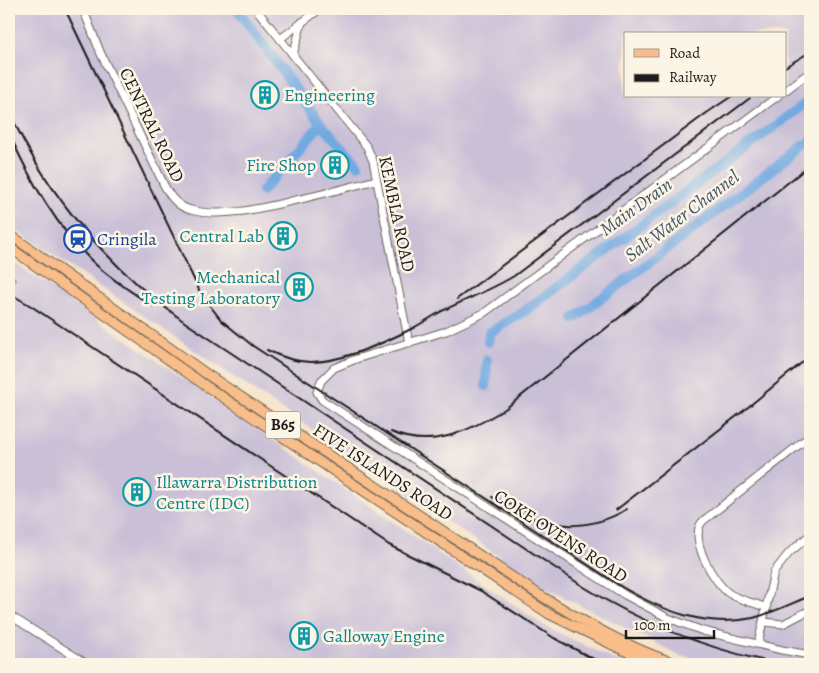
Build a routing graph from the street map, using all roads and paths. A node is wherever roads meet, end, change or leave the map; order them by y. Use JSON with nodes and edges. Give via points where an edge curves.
{"nodes":[{"id":1,"x":83,"y":9,"type":"edge"},
{"id":2,"x":256,"y":9,"type":"edge"},
{"id":3,"x":320,"y":9,"type":"edge"},
{"id":4,"x":302,"y":22,"type":"junction"},
{"id":5,"x":280,"y":39,"type":"junction"},
{"id":6,"x":293,"y":55,"type":"junction"},
{"id":7,"x":810,"y":72,"type":"edge"},
{"id":8,"x":786,"y":90,"type":"edge"},
{"id":9,"x":775,"y":98,"type":"edge"},
{"id":10,"x":376,"y":180,"type":"junction"},
{"id":11,"x":9,"y":234,"type":"edge"},
{"id":12,"x":9,"y":247,"type":"edge"},
{"id":13,"x":409,"y":343,"type":"junction"},
{"id":14,"x":810,"y":436,"type":"edge"},
{"id":15,"x":810,"y":535,"type":"edge"},
{"id":16,"x":767,"y":608,"type":"junction"},
{"id":17,"x":810,"y":610,"type":"edge"},
{"id":18,"x":9,"y":615,"type":"edge"},
{"id":19,"x":764,"y":622,"type":"junction"},
{"id":20,"x":758,"y":644,"type":"junction"},
{"id":21,"x":810,"y":655,"type":"edge"},
{"id":22,"x":87,"y":664,"type":"edge"},
{"id":23,"x":652,"y":664,"type":"edge"},
{"id":24,"x":678,"y":664,"type":"edge"}],
"edges":[{"from":1,"to":10,"type":"street","name":"CENTRAL ROAD","via":[[164,186],[184,207],[206,212],[256,210]]},
{"from":2,"to":5,"type":"street","name":"KEMBLA ROAD"},
{"from":3,"to":4,"type":"street"},
{"from":4,"to":5,"type":"street"},
{"from":4,"to":6,"type":"street"},
{"from":5,"to":6,"type":"street","name":"KEMBLA ROAD"},
{"from":6,"to":10,"type":"street","name":"KEMBLA ROAD","via":[[367,147]]},
{"from":7,"to":8,"type":"street"},
{"from":9,"to":13,"type":"street","via":[[484,313],[457,327]]},
{"from":10,"to":13,"type":"street","name":"KEMBLA ROAD"},
{"from":11,"to":24,"type":"main road","name":"FIVE ISLANDS ROAD","number":"B65","via":[[215,380],[538,594],[618,638]]},
{"from":12,"to":23,"type":"main road","name":"FIVE ISLANDS ROAD","number":"B65","via":[[206,386],[550,614]]},
{"from":13,"to":20,"type":"street","name":"COKE OVENS ROAD","via":[[334,368],[320,381],[318,395],[626,595],[668,618],[703,631]]},
{"from":14,"to":16,"type":"street","via":[[698,528],[707,565],[715,579],[730,594]]},
{"from":15,"to":16,"type":"street","via":[[788,553],[774,572]]},
{"from":16,"to":19,"type":"street"},
{"from":17,"to":19,"type":"street","via":[[783,624]]},
{"from":18,"to":22,"type":"street"},
{"from":19,"to":20,"type":"street"},
{"from":20,"to":21,"type":"street","name":"COKE OVENS ROAD"}]}
